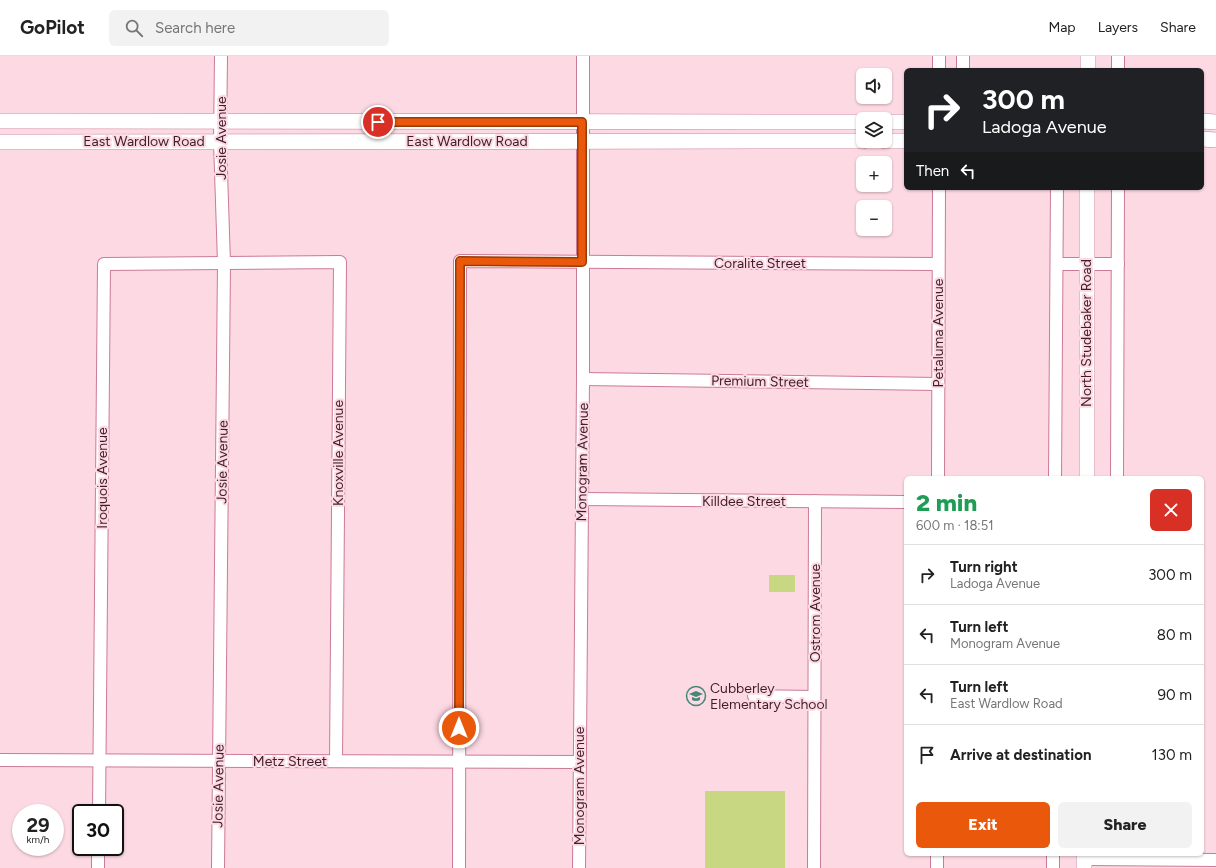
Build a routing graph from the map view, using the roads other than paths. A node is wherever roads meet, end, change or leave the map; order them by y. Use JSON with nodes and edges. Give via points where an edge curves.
{"nodes":[{"id":1,"x":221,"y":56,"type":"edge"},
{"id":2,"x":583,"y":56,"type":"edge"},
{"id":3,"x":939,"y":56,"type":"edge"},
{"id":4,"x":963,"y":56,"type":"edge"},
{"id":5,"x":1088,"y":56,"type":"edge"},
{"id":6,"x":1118,"y":56,"type":"edge"},
{"id":7,"x":939,"y":68,"type":"edge"},
{"id":8,"x":963,"y":68,"type":"edge"},
{"id":9,"x":1088,"y":68,"type":"edge"},
{"id":10,"x":1118,"y":68,"type":"edge"},
{"id":11,"x":0,"y":121,"type":"edge"},
{"id":12,"x":220,"y":121,"type":"junction"},
{"id":13,"x":1204,"y":121,"type":"edge"},
{"id":14,"x":582,"y":122,"type":"junction"},
{"id":15,"x":856,"y":122,"type":"edge"},
{"id":16,"x":892,"y":122,"type":"edge"},
{"id":17,"x":904,"y":122,"type":"edge"},
{"id":18,"x":1216,"y":122,"type":"edge"},
{"id":19,"x":1204,"y":139,"type":"edge"},
{"id":20,"x":1216,"y":140,"type":"edge"},
{"id":21,"x":220,"y":141,"type":"junction"},
{"id":22,"x":582,"y":141,"type":"junction"},
{"id":23,"x":856,"y":141,"type":"edge"},
{"id":24,"x":892,"y":141,"type":"edge"},
{"id":25,"x":904,"y":141,"type":"edge"},
{"id":26,"x":0,"y":142,"type":"edge"},
{"id":27,"x":938,"y":190,"type":"edge"},
{"id":28,"x":1057,"y":190,"type":"edge"},
{"id":29,"x":1088,"y":190,"type":"edge"},
{"id":30,"x":1118,"y":190,"type":"edge"},
{"id":31,"x":582,"y":262,"type":"junction"},
{"id":32,"x":224,"y":263,"type":"junction"},
{"id":33,"x":938,"y":264,"type":"junction"},
{"id":34,"x":1057,"y":264,"type":"junction"},
{"id":35,"x":1086,"y":264,"type":"junction"},
{"id":36,"x":1118,"y":264,"type":"junction"},
{"id":37,"x":583,"y":379,"type":"junction"},
{"id":38,"x":938,"y":384,"type":"junction"},
{"id":39,"x":938,"y":476,"type":"edge"},
{"id":40,"x":1055,"y":476,"type":"edge"},
{"id":41,"x":1087,"y":476,"type":"edge"},
{"id":42,"x":1117,"y":476,"type":"edge"},
{"id":43,"x":582,"y":499,"type":"junction"},
{"id":44,"x":815,"y":501,"type":"junction"},
{"id":45,"x":904,"y":502,"type":"edge"},
{"id":46,"x":754,"y":696,"type":"dead end"},
{"id":47,"x":814,"y":697,"type":"junction"},
{"id":48,"x":0,"y":760,"type":"edge"},
{"id":49,"x":100,"y":760,"type":"junction"},
{"id":50,"x":219,"y":761,"type":"junction"},
{"id":51,"x":336,"y":762,"type":"junction"},
{"id":52,"x":459,"y":762,"type":"junction"},
{"id":53,"x":579,"y":762,"type":"junction"},
{"id":54,"x":99,"y":804,"type":"edge"},
{"id":55,"x":98,"y":856,"type":"edge"},
{"id":56,"x":937,"y":856,"type":"edge"},
{"id":57,"x":1053,"y":856,"type":"edge"},
{"id":58,"x":1084,"y":860,"type":"edge"},
{"id":59,"x":1115,"y":860,"type":"edge"},
{"id":60,"x":1216,"y":860,"type":"edge"},
{"id":61,"x":98,"y":868,"type":"edge"},
{"id":62,"x":218,"y":868,"type":"edge"},
{"id":63,"x":459,"y":868,"type":"edge"},
{"id":64,"x":579,"y":868,"type":"edge"},
{"id":65,"x":814,"y":868,"type":"edge"},
{"id":66,"x":937,"y":868,"type":"edge"},
{"id":67,"x":1053,"y":868,"type":"edge"}],
"edges":[{"from":1,"to":12,"type":"street","name":"Josie Avenue"},
{"from":2,"to":14,"type":"street","name":"Monogram Avenue"},
{"from":3,"to":7,"type":"street"},
{"from":4,"to":8,"type":"street"},
{"from":5,"to":9,"type":"main road"},
{"from":6,"to":10,"type":"street"},
{"from":11,"to":12,"type":"main road","name":"East Wardlow Road"},
{"from":12,"to":14,"type":"main road","name":"East Wardlow Road"},
{"from":12,"to":21,"type":"street","name":"Josie Avenue"},
{"from":13,"to":18,"type":"main road"},
{"from":14,"to":15,"type":"main road","name":"East Wardlow Road"},
{"from":14,"to":22,"type":"street","name":"Monogram Avenue"},
{"from":16,"to":17,"type":"main road"},
{"from":19,"to":20,"type":"main road"},
{"from":21,"to":22,"type":"main road","name":"East Wardlow Road"},
{"from":21,"to":26,"type":"main road","name":"East Wardlow Road"},
{"from":21,"to":32,"type":"street","name":"Josie Avenue"},
{"from":22,"to":23,"type":"main road","name":"East Wardlow Road"},
{"from":22,"to":31,"type":"street","name":"Monogram Avenue"},
{"from":24,"to":25,"type":"main road"},
{"from":27,"to":33,"type":"street","name":"Petaluma Avenue"},
{"from":28,"to":34,"type":"street"},
{"from":29,"to":35,"type":"main road","name":"North Studebaker Road"},
{"from":30,"to":36,"type":"street"},
{"from":31,"to":33,"type":"street","name":"Coralite Street"},
{"from":31,"to":37,"type":"street","name":"Monogram Avenue"},
{"from":31,"to":52,"type":"street","name":"Coralite Street","via":[[460,261]]},
{"from":32,"to":49,"type":"street","name":"Iroquois Avenue","via":[[104,264]]},
{"from":32,"to":50,"type":"street","name":"Josie Avenue"},
{"from":32,"to":51,"type":"street","name":"Knoxville Avenue","via":[[340,262]]},
{"from":33,"to":38,"type":"street","name":"Petaluma Avenue"},
{"from":34,"to":35,"type":"street"},
{"from":34,"to":40,"type":"street"},
{"from":35,"to":36,"type":"street"},
{"from":35,"to":41,"type":"main road","name":"North Studebaker Road"},
{"from":36,"to":42,"type":"street"},
{"from":37,"to":38,"type":"street","name":"Premium Street"},
{"from":37,"to":43,"type":"street","name":"Monogram Avenue"},
{"from":38,"to":39,"type":"street","name":"Petaluma Avenue"},
{"from":43,"to":44,"type":"street","name":"Killdee Street"},
{"from":43,"to":53,"type":"street","name":"Monogram Avenue"},
{"from":44,"to":45,"type":"street","name":"Killdee Street"},
{"from":44,"to":47,"type":"street","name":"Ostrom Avenue"},
{"from":46,"to":47,"type":"street"},
{"from":47,"to":65,"type":"street","name":"Ostrom Avenue"},
{"from":48,"to":49,"type":"street","name":"Metz Street"},
{"from":49,"to":50,"type":"street","name":"Metz Street"},
{"from":49,"to":54,"type":"street","name":"Iroquois Avenue"},
{"from":50,"to":51,"type":"street","name":"Metz Street"},
{"from":50,"to":62,"type":"street","name":"Josie Avenue"},
{"from":51,"to":52,"type":"street","name":"Metz Street"},
{"from":52,"to":53,"type":"street","name":"Metz Street"},
{"from":52,"to":63,"type":"street"},
{"from":53,"to":64,"type":"street","name":"Monogram Avenue"},
{"from":55,"to":61,"type":"street"},
{"from":56,"to":66,"type":"street"},
{"from":57,"to":67,"type":"street"},
{"from":58,"to":59,"type":"street"},
{"from":59,"to":60,"type":"street"}]}
